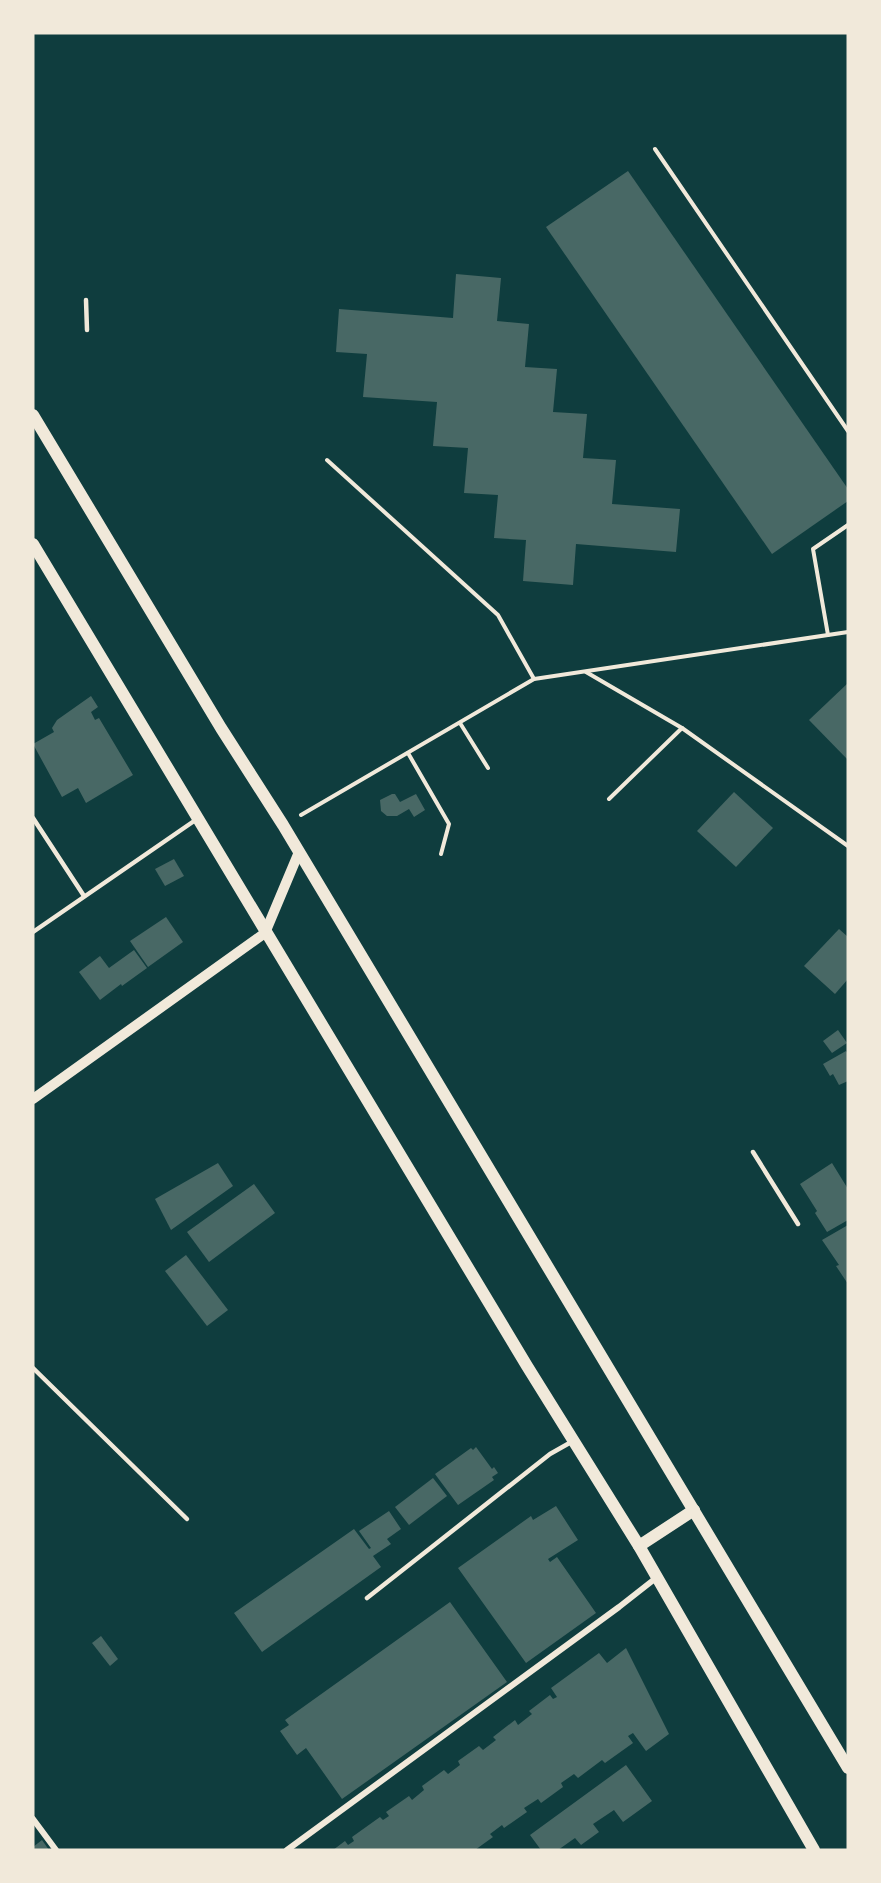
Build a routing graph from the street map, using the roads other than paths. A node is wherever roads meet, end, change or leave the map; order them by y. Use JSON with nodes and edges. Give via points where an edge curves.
{"nodes":[{"id":1,"x":86,"y":300,"type":"dead end"},
{"id":2,"x":87,"y":330,"type":"dead end"},
{"id":3,"x":33,"y":415,"type":"edge"},
{"id":4,"x":33,"y":544,"type":"edge"},
{"id":5,"x":33,"y":818,"type":"edge"},
{"id":6,"x":197,"y":819,"type":"junction"},
{"id":7,"x":299,"y":852,"type":"junction"},
{"id":8,"x":84,"y":896,"type":"junction"},
{"id":9,"x":33,"y":932,"type":"edge"},
{"id":10,"x":265,"y":933,"type":"junction"},
{"id":11,"x":33,"y":1099,"type":"edge"},
{"id":12,"x":753,"y":1152,"type":"dead end"},
{"id":13,"x":798,"y":1224,"type":"dead end"},
{"id":14,"x":33,"y":1368,"type":"edge"},
{"id":15,"x":573,"y":1441,"type":"junction"},
{"id":16,"x":694,"y":1510,"type":"junction"},
{"id":17,"x":187,"y":1519,"type":"dead end"},
{"id":18,"x":639,"y":1546,"type":"junction"},
{"id":19,"x":656,"y":1578,"type":"junction"},
{"id":20,"x":367,"y":1598,"type":"dead end"},
{"id":21,"x":848,"y":1768,"type":"edge"},
{"id":22,"x":34,"y":1821,"type":"edge"},
{"id":23,"x":56,"y":1850,"type":"edge"},
{"id":24,"x":287,"y":1850,"type":"edge"},
{"id":25,"x":814,"y":1850,"type":"edge"}],
"edges":[{"from":1,"to":2,"type":"lane"},
{"from":3,"to":7,"type":"main road"},
{"from":4,"to":6,"type":"main road"},
{"from":5,"to":8,"type":"lane"},
{"from":6,"to":8,"type":"lane"},
{"from":6,"to":10,"type":"main road"},
{"from":7,"to":10,"type":"street"},
{"from":7,"to":16,"type":"main road"},
{"from":8,"to":9,"type":"lane"},
{"from":10,"to":11,"type":"street"},
{"from":10,"to":15,"type":"main road"},
{"from":12,"to":13,"type":"lane"},
{"from":14,"to":17,"type":"lane"},
{"from":15,"to":18,"type":"main road"},
{"from":15,"to":20,"type":"lane","via":[[550,1454]]},
{"from":16,"to":18,"type":"main road"},
{"from":16,"to":21,"type":"main road"},
{"from":18,"to":19,"type":"main road"},
{"from":19,"to":24,"type":"street"},
{"from":19,"to":25,"type":"main road"},
{"from":22,"to":23,"type":"street"}]}
